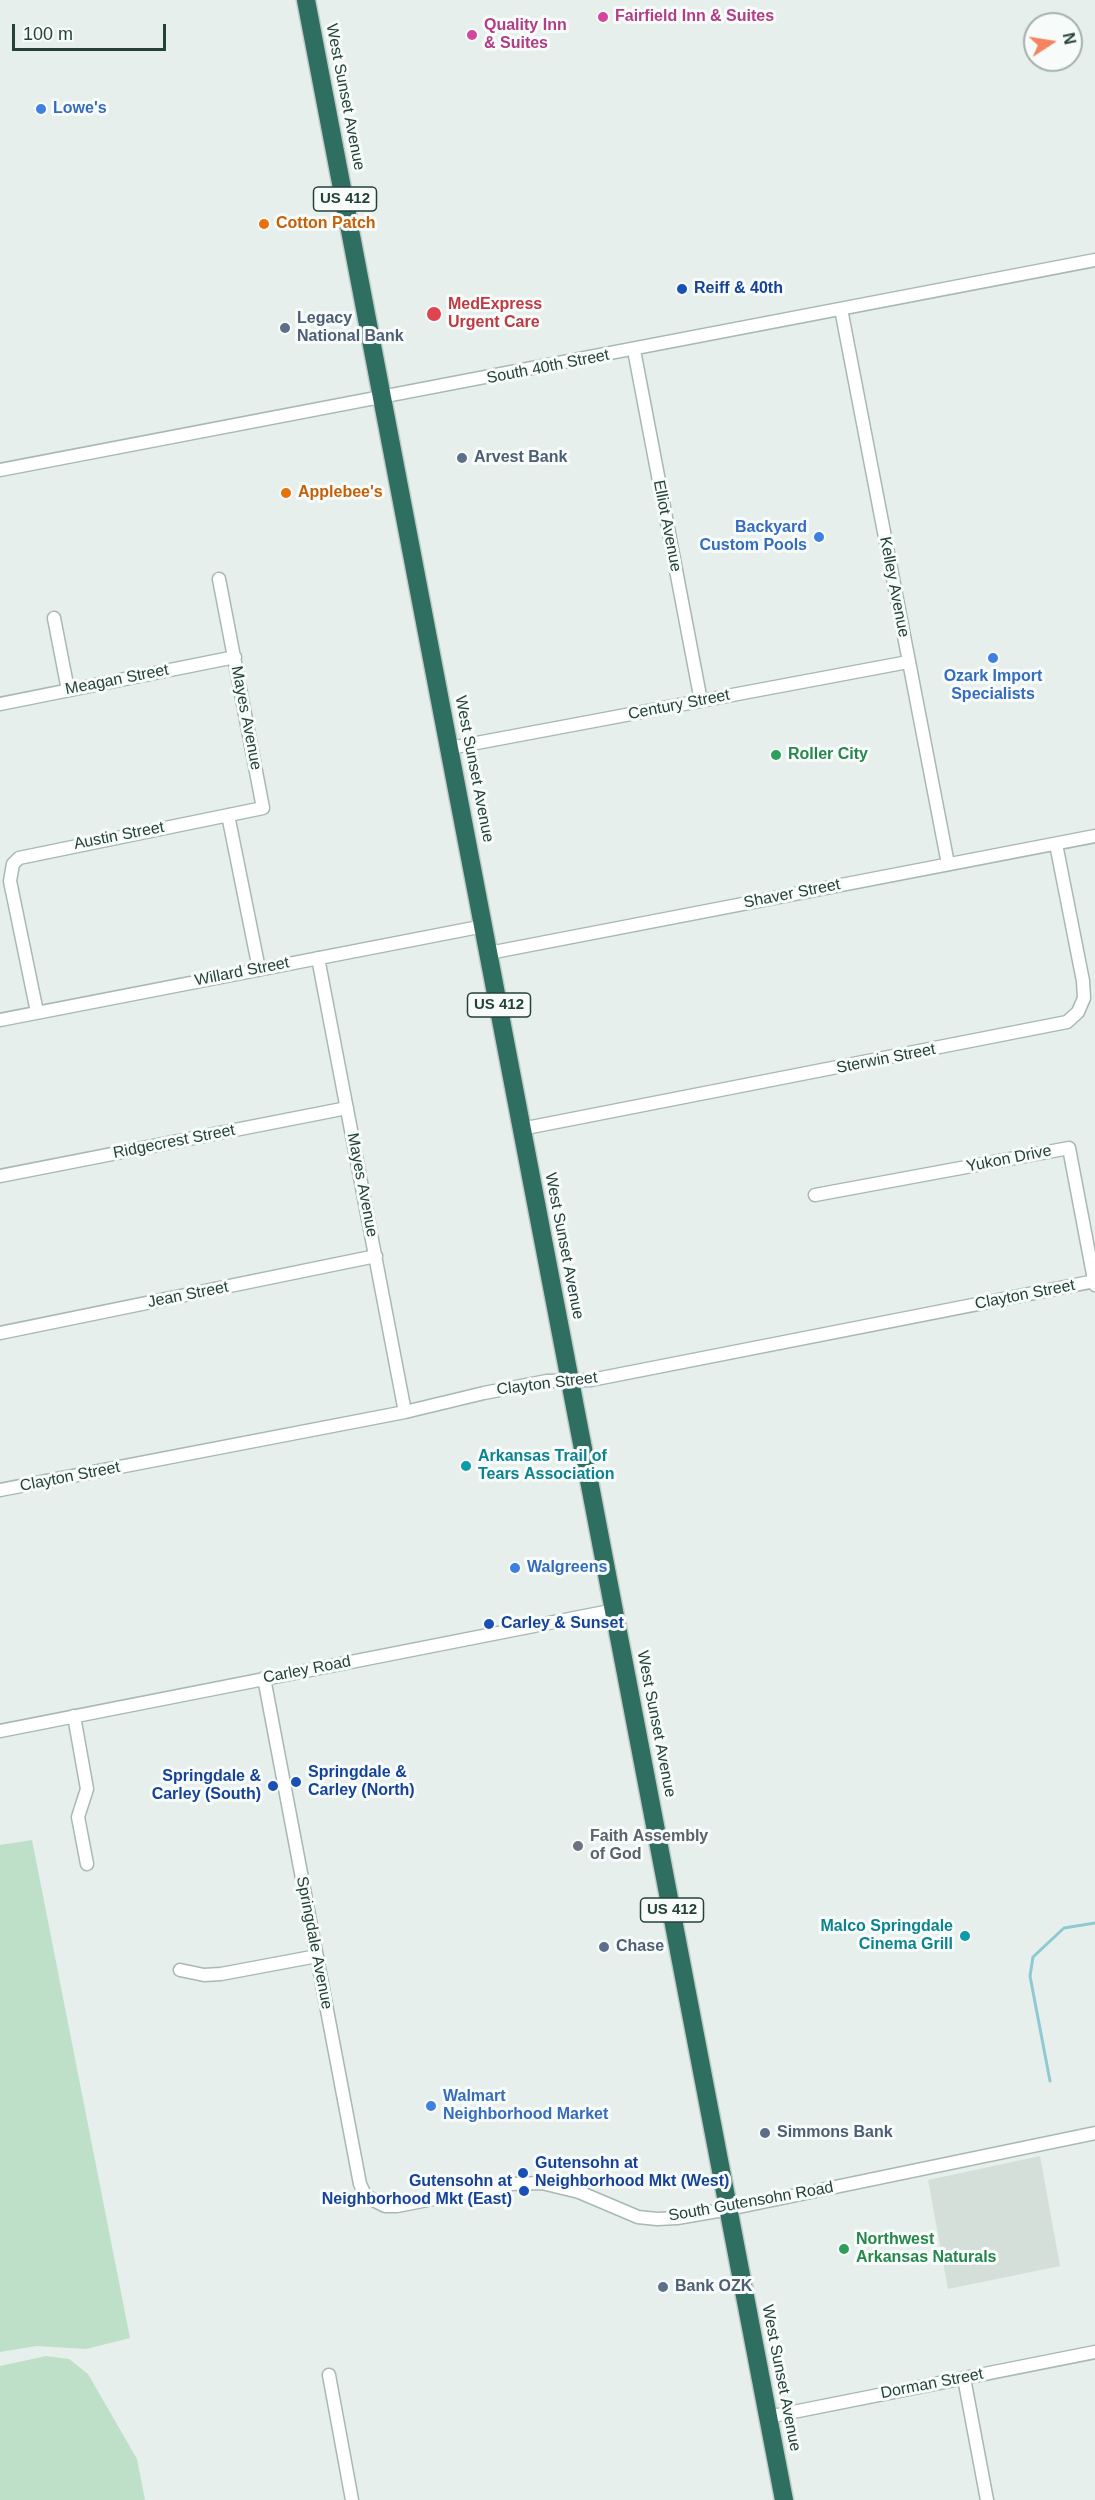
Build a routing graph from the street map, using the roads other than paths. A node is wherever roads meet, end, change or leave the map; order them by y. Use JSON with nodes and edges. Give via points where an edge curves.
{"nodes":[{"id":1,"x":306,"y":0,"type":"edge"},
{"id":2,"x":1095,"y":260,"type":"edge"},
{"id":3,"x":841,"y":309,"type":"junction"},
{"id":4,"x":634,"y":350,"type":"junction"},
{"id":5,"x":383,"y":398,"type":"junction"},
{"id":6,"x":0,"y":470,"type":"edge"},
{"id":7,"x":219,"y":579,"type":"dead end"},
{"id":8,"x":54,"y":618,"type":"dead end"},
{"id":9,"x":235,"y":657,"type":"junction"},
{"id":10,"x":908,"y":662,"type":"junction"},
{"id":11,"x":68,"y":690,"type":"junction"},
{"id":12,"x":701,"y":701,"type":"junction"},
{"id":13,"x":0,"y":704,"type":"edge"},
{"id":14,"x":450,"y":748,"type":"junction"},
{"id":15,"x":228,"y":815,"type":"junction"},
{"id":16,"x":1095,"y":836,"type":"edge"},
{"id":17,"x":1056,"y":844,"type":"junction"},
{"id":18,"x":948,"y":864,"type":"junction"},
{"id":19,"x":484,"y":926,"type":"junction"},
{"id":20,"x":489,"y":953,"type":"junction"},
{"id":21,"x":318,"y":958,"type":"junction"},
{"id":22,"x":259,"y":969,"type":"junction"},
{"id":23,"x":37,"y":1012,"type":"junction"},
{"id":24,"x":0,"y":1020,"type":"edge"},
{"id":25,"x":347,"y":1108,"type":"junction"},
{"id":26,"x":521,"y":1130,"type":"junction"},
{"id":27,"x":0,"y":1176,"type":"edge"},
{"id":28,"x":815,"y":1195,"type":"dead end"},
{"id":29,"x":376,"y":1256,"type":"junction"},
{"id":30,"x":1095,"y":1283,"type":"edge"},
{"id":31,"x":0,"y":1333,"type":"edge"},
{"id":32,"x":571,"y":1381,"type":"junction"},
{"id":33,"x":405,"y":1412,"type":"junction"},
{"id":34,"x":0,"y":1490,"type":"edge"},
{"id":35,"x":615,"y":1611,"type":"junction"},
{"id":36,"x":264,"y":1678,"type":"junction"},
{"id":37,"x":74,"y":1716,"type":"junction"},
{"id":38,"x":0,"y":1731,"type":"edge"},
{"id":39,"x":87,"y":1863,"type":"dead end"},
{"id":40,"x":317,"y":1956,"type":"junction"},
{"id":41,"x":180,"y":1970,"type":"dead end"},
{"id":42,"x":1095,"y":2133,"type":"edge"},
{"id":43,"x":375,"y":2201,"type":"joint"},
{"id":44,"x":729,"y":2210,"type":"junction"},
{"id":45,"x":1095,"y":2352,"type":"edge"},
{"id":46,"x":329,"y":2375,"type":"dead end"},
{"id":47,"x":964,"y":2378,"type":"junction"},
{"id":48,"x":768,"y":2416,"type":"junction"},
{"id":49,"x":352,"y":2500,"type":"edge"},
{"id":50,"x":784,"y":2500,"type":"edge"},
{"id":51,"x":987,"y":2500,"type":"edge"}],
"edges":[{"from":1,"to":5,"type":"highway","name":"West Sunset Avenue","number":"US 412"},
{"from":2,"to":3,"type":"street","name":"South 40th Street"},
{"from":3,"to":4,"type":"street","name":"South 40th Street"},
{"from":3,"to":10,"type":"street","name":"Kelley Avenue"},
{"from":4,"to":5,"type":"street","name":"South 40th Street"},
{"from":4,"to":12,"type":"street","name":"Elliot Avenue"},
{"from":5,"to":6,"type":"street","name":"South 40th Street"},
{"from":5,"to":14,"type":"highway","name":"West Sunset Avenue","number":"US 412"},
{"from":7,"to":9,"type":"street","name":"Mayes Avenue"},
{"from":8,"to":11,"type":"street"},
{"from":9,"to":11,"type":"street","name":"Meagan Street"},
{"from":9,"to":15,"type":"street","name":"Mayes Avenue","via":[[264,808]]},
{"from":10,"to":12,"type":"street","name":"Century Street"},
{"from":10,"to":18,"type":"street","name":"Kelley Avenue"},
{"from":11,"to":13,"type":"street","name":"Meagan Street"},
{"from":12,"to":14,"type":"street","name":"Century Street"},
{"from":14,"to":19,"type":"highway","name":"West Sunset Avenue","number":"US 412"},
{"from":15,"to":22,"type":"street"},
{"from":15,"to":23,"type":"street","name":"Austin Street","via":[[26,855],[13,864],[10,881]]},
{"from":16,"to":17,"type":"street","name":"Shaver Street"},
{"from":17,"to":18,"type":"street","name":"Shaver Street"},
{"from":17,"to":26,"type":"street","name":"Sterwin Street","via":[[1083,981],[1084,998],[1078,1012],[1067,1022]]},
{"from":18,"to":20,"type":"street","name":"Shaver Street"},
{"from":19,"to":20,"type":"highway","name":"West Sunset Avenue","number":"US 412"},
{"from":19,"to":21,"type":"street","name":"Willard Street"},
{"from":20,"to":26,"type":"highway","name":"West Sunset Avenue","number":"US 412"},
{"from":21,"to":22,"type":"street","name":"Willard Street"},
{"from":21,"to":25,"type":"street","name":"Mayes Avenue"},
{"from":22,"to":23,"type":"street","name":"Willard Street"},
{"from":23,"to":24,"type":"street","name":"Willard Street"},
{"from":25,"to":27,"type":"street","name":"Ridgecrest Street"},
{"from":25,"to":29,"type":"street","name":"Mayes Avenue"},
{"from":26,"to":32,"type":"highway","name":"West Sunset Avenue","number":"US 412"},
{"from":28,"to":30,"type":"street","name":"Yukon Drive","via":[[1069,1148]]},
{"from":29,"to":31,"type":"street","name":"Jean Street"},
{"from":29,"to":33,"type":"street","name":"Mayes Avenue"},
{"from":30,"to":32,"type":"street","name":"Clayton Street"},
{"from":32,"to":33,"type":"street","name":"Clayton Street","via":[[547,1381]]},
{"from":32,"to":35,"type":"highway","name":"West Sunset Avenue","number":"US 412"},
{"from":33,"to":34,"type":"street","name":"Clayton Street"},
{"from":35,"to":36,"type":"street","name":"Carley Road"},
{"from":35,"to":44,"type":"highway","name":"West Sunset Avenue","number":"US 412"},
{"from":36,"to":37,"type":"street","name":"Carley Road"},
{"from":36,"to":40,"type":"street","name":"Springdale Avenue"},
{"from":37,"to":38,"type":"street","name":"Carley Road"},
{"from":37,"to":39,"type":"street","via":[[87,1789],[78,1817]]},
{"from":40,"to":41,"type":"street","via":[[221,1974]]},
{"from":40,"to":43,"type":"street","name":"Springdale Avenue","via":[[360,2184],[365,2195]]},
{"from":42,"to":44,"type":"street","name":"South Gutensohn Road"},
{"from":43,"to":44,"type":"street","name":"South Gutensohn Road","via":[[397,2206],[510,2184],[535,2183],[561,2187],[620,2211],[657,2219]]},
{"from":44,"to":48,"type":"highway","name":"West Sunset Avenue","number":"US 412"},
{"from":45,"to":47,"type":"street","name":"Dorman Street"},
{"from":46,"to":49,"type":"street"},
{"from":47,"to":48,"type":"street","name":"Dorman Street"},
{"from":47,"to":51,"type":"street"},
{"from":48,"to":50,"type":"highway","name":"West Sunset Avenue","number":"US 412"}]}
